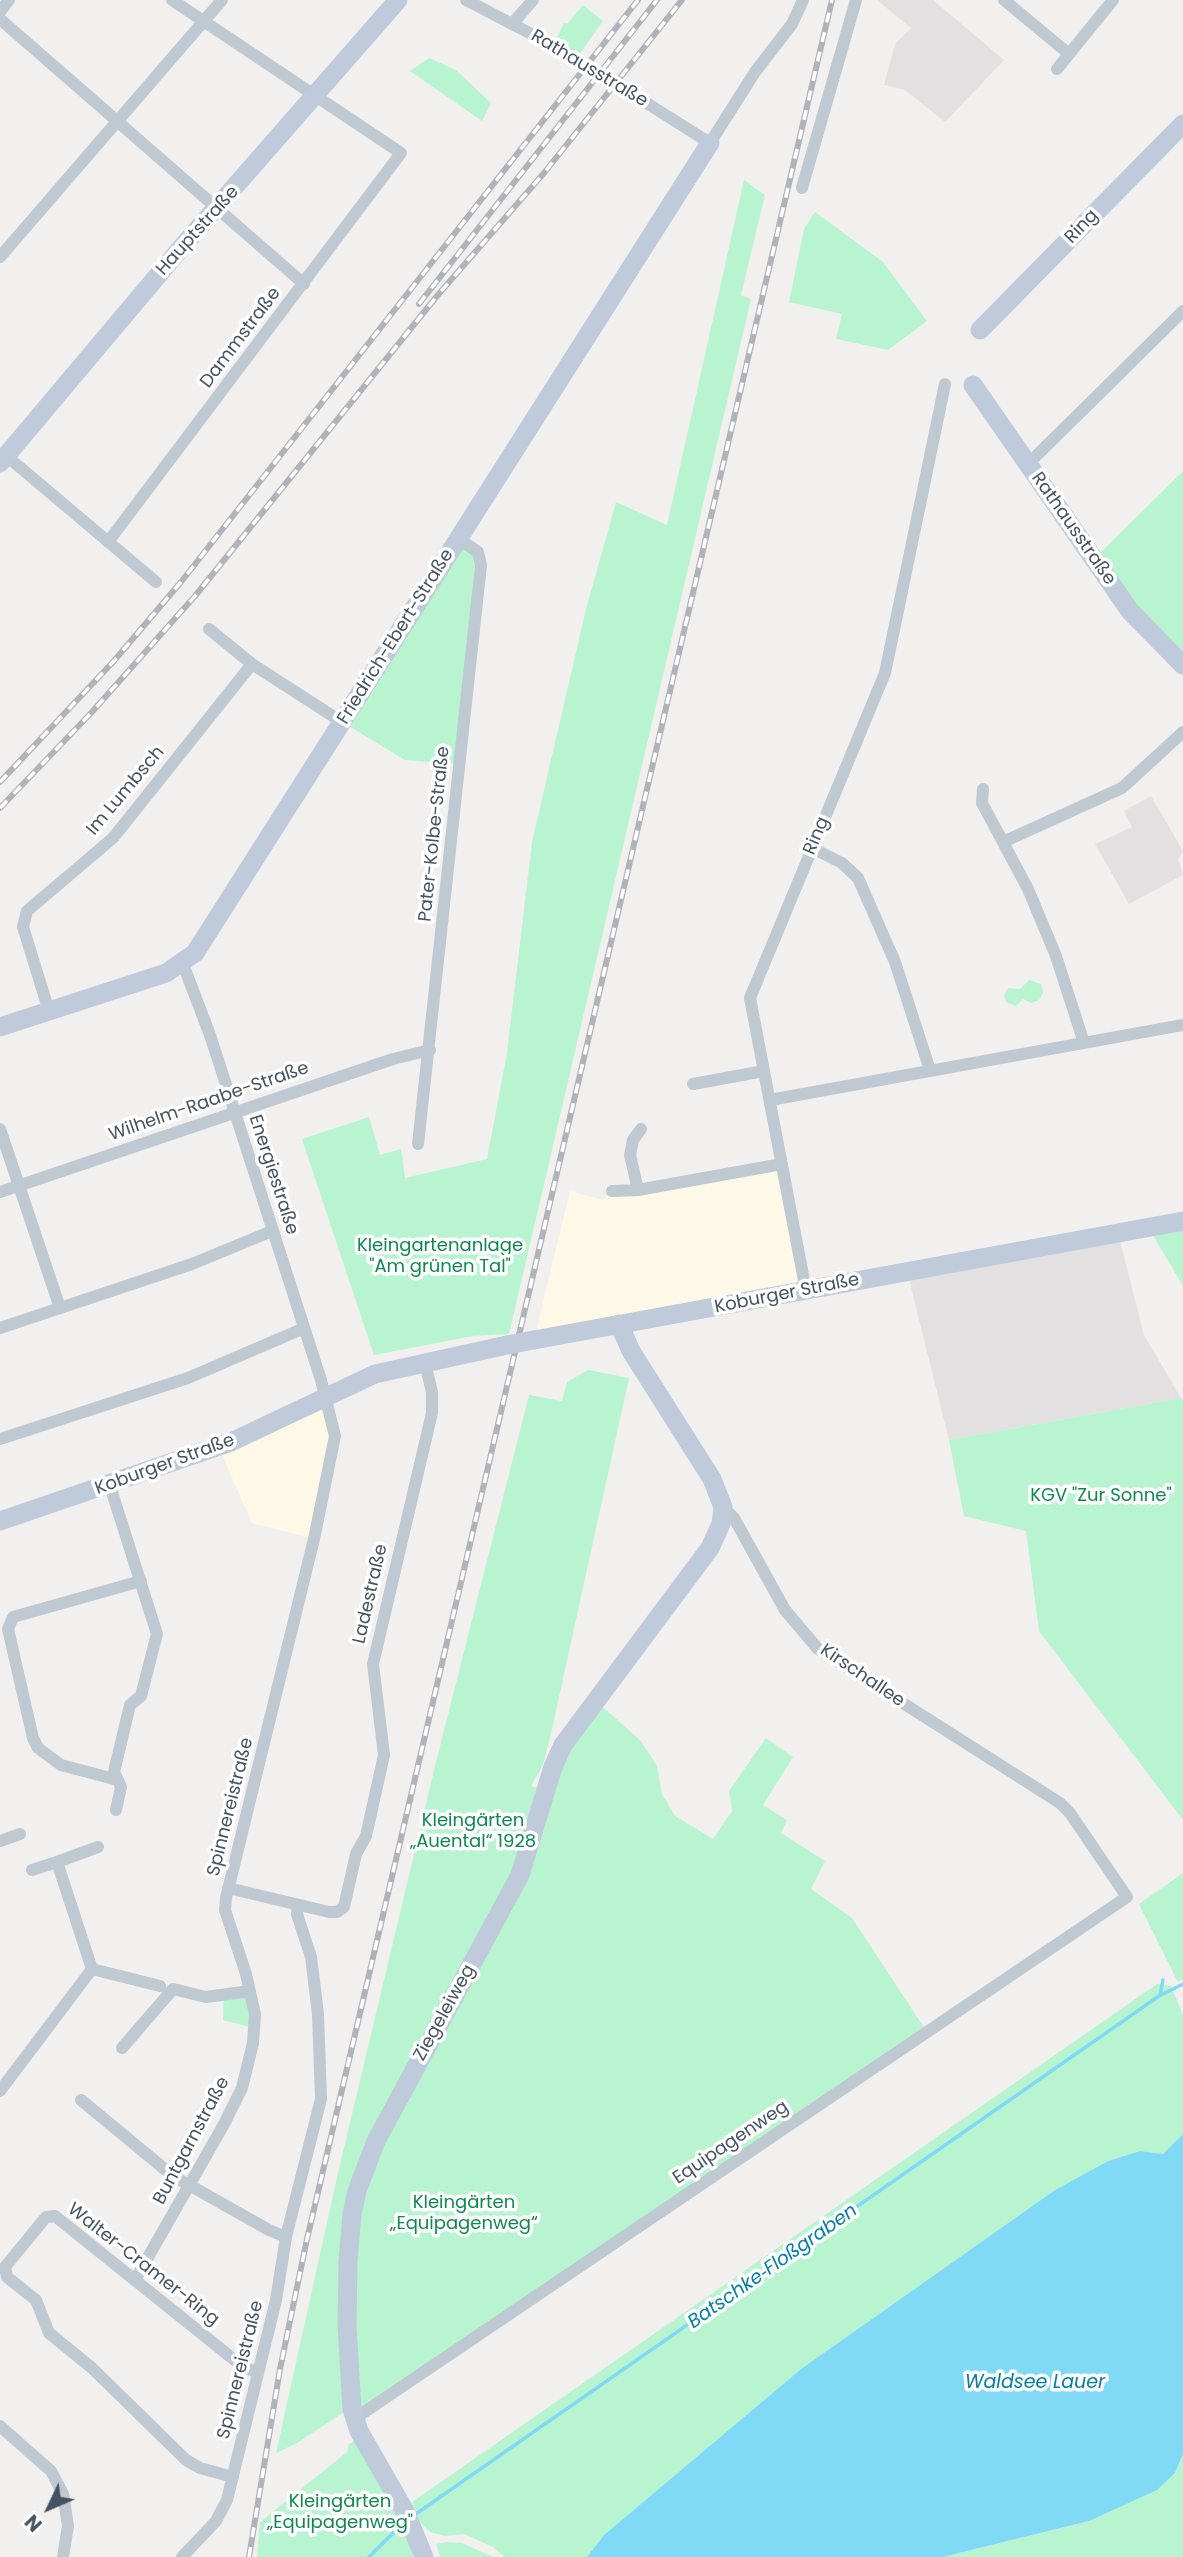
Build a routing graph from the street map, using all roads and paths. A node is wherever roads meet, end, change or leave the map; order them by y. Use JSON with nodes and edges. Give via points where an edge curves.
{"nodes":[{"id":1,"x":9,"y":0,"type":"edge"},
{"id":2,"x":172,"y":0,"type":"edge"},
{"id":3,"x":222,"y":0,"type":"edge"},
{"id":4,"x":398,"y":0,"type":"edge"},
{"id":5,"x":466,"y":0,"type":"edge"},
{"id":6,"x":533,"y":0,"type":"edge"},
{"id":7,"x":803,"y":0,"type":"edge"},
{"id":8,"x":856,"y":0,"type":"edge"},
{"id":9,"x":1004,"y":0,"type":"edge"},
{"id":10,"x":1112,"y":0,"type":"edge"},
{"id":11,"x":0,"y":12,"type":"edge"},
{"id":12,"x":0,"y":19,"type":"edge"},
{"id":13,"x":204,"y":22,"type":"junction"},
{"id":14,"x":512,"y":24,"type":"junction"},
{"id":15,"x":1069,"y":54,"type":"junction"},
{"id":16,"x":1057,"y":69,"type":"dead end"},
{"id":17,"x":315,"y":96,"type":"junction"},
{"id":18,"x":117,"y":122,"type":"junction"},
{"id":19,"x":1183,"y":124,"type":"edge"},
{"id":20,"x":710,"y":143,"type":"junction"},
{"id":21,"x":802,"y":188,"type":"dead end"},
{"id":22,"x":218,"y":208,"type":"junction"},
{"id":23,"x":0,"y":257,"type":"edge"},
{"id":24,"x":304,"y":284,"type":"junction"},
{"id":25,"x":1183,"y":311,"type":"edge"},
{"id":26,"x":980,"y":330,"type":"dead end"},
{"id":27,"x":945,"y":384,"type":"dead end"},
{"id":28,"x":973,"y":385,"type":"dead end"},
{"id":29,"x":2,"y":456,"type":"edge"},
{"id":30,"x":1028,"y":464,"type":"junction"},
{"id":31,"x":459,"y":539,"type":"junction"},
{"id":32,"x":108,"y":542,"type":"junction"},
{"id":33,"x":156,"y":582,"type":"dead end"},
{"id":34,"x":209,"y":629,"type":"dead end"},
{"id":35,"x":252,"y":664,"type":"junction"},
{"id":36,"x":1183,"y":665,"type":"edge"},
{"id":37,"x":342,"y":722,"type":"junction"},
{"id":38,"x":1183,"y":733,"type":"edge"},
{"id":39,"x":983,"y":789,"type":"dead end"},
{"id":40,"x":1003,"y":842,"type":"junction"},
{"id":41,"x":812,"y":848,"type":"junction"},
{"id":42,"x":183,"y":964,"type":"junction"},
{"id":43,"x":49,"y":1011,"type":"junction"},
{"id":44,"x":1183,"y":1025,"type":"edge"},
{"id":45,"x":0,"y":1027,"type":"edge"},
{"id":46,"x":1084,"y":1043,"type":"junction"},
{"id":47,"x":430,"y":1050,"type":"junction"},
{"id":48,"x":930,"y":1070,"type":"junction"},
{"id":49,"x":765,"y":1071,"type":"junction"},
{"id":50,"x":693,"y":1084,"type":"dead end"},
{"id":51,"x":770,"y":1100,"type":"junction"},
{"id":52,"x":234,"y":1112,"type":"junction"},
{"id":53,"x":0,"y":1129,"type":"edge"},
{"id":54,"x":641,"y":1129,"type":"dead end"},
{"id":55,"x":418,"y":1144,"type":"dead end"},
{"id":56,"x":782,"y":1164,"type":"junction"},
{"id":57,"x":18,"y":1184,"type":"junction"},
{"id":58,"x":638,"y":1190,"type":"junction"},
{"id":59,"x":612,"y":1191,"type":"dead end"},
{"id":60,"x":0,"y":1192,"type":"edge"},
{"id":61,"x":1183,"y":1221,"type":"edge"},
{"id":62,"x":272,"y":1231,"type":"junction"},
{"id":63,"x":806,"y":1291,"type":"junction"},
{"id":64,"x":60,"y":1308,"type":"junction"},
{"id":65,"x":618,"y":1324,"type":"junction"},
{"id":66,"x":0,"y":1328,"type":"edge"},
{"id":67,"x":302,"y":1329,"type":"junction"},
{"id":68,"x":425,"y":1363,"type":"junction"},
{"id":69,"x":327,"y":1399,"type":"junction"},
{"id":70,"x":0,"y":1439,"type":"edge"},
{"id":71,"x":110,"y":1486,"type":"junction"},
{"id":72,"x":723,"y":1507,"type":"junction"},
{"id":73,"x":0,"y":1521,"type":"edge"},
{"id":74,"x":141,"y":1581,"type":"junction"},
{"id":75,"x":118,"y":1780,"type":"junction"},
{"id":76,"x":116,"y":1810,"type":"dead end"},
{"id":77,"x":20,"y":1834,"type":"dead end"},
{"id":78,"x":0,"y":1840,"type":"edge"},
{"id":79,"x":98,"y":1847,"type":"dead end"},
{"id":80,"x":57,"y":1862,"type":"junction"},
{"id":81,"x":32,"y":1870,"type":"dead end"},
{"id":82,"x":228,"y":1888,"type":"junction"},
{"id":83,"x":1127,"y":1897,"type":"joint"},
{"id":84,"x":298,"y":1905,"type":"junction"},
{"id":85,"x":92,"y":1969,"type":"junction"},
{"id":86,"x":160,"y":1986,"type":"dead end"},
{"id":87,"x":250,"y":1991,"type":"junction"},
{"id":88,"x":122,"y":2048,"type":"dead end"},
{"id":89,"x":0,"y":2091,"type":"edge"},
{"id":90,"x":81,"y":2099,"type":"dead end"},
{"id":91,"x":188,"y":2186,"type":"junction"},
{"id":92,"x":286,"y":2237,"type":"junction"},
{"id":93,"x":135,"y":2280,"type":"junction"},
{"id":94,"x":258,"y":2373,"type":"junction"},
{"id":95,"x":353,"y":2415,"type":"junction"},
{"id":96,"x":0,"y":2426,"type":"edge"},
{"id":97,"x":233,"y":2477,"type":"junction"},
{"id":98,"x":63,"y":2557,"type":"edge"},
{"id":99,"x":181,"y":2557,"type":"edge"},
{"id":100,"x":424,"y":2557,"type":"edge"}],
"edges":[{"from":1,"to":11,"type":"street"},
{"from":2,"to":13,"type":"street"},
{"from":3,"to":13,"type":"street"},
{"from":4,"to":17,"type":"main road","name":"Hauptstraße"},
{"from":5,"to":14,"type":"street","name":"Rathausstraße"},
{"from":6,"to":14,"type":"street"},
{"from":7,"to":20,"type":"street","via":[[792,24]]},
{"from":8,"to":21,"type":"street"},
{"from":9,"to":15,"type":"street"},
{"from":10,"to":15,"type":"street"},
{"from":12,"to":18,"type":"street"},
{"from":13,"to":17,"type":"street"},
{"from":13,"to":18,"type":"street"},
{"from":14,"to":20,"type":"street","name":"Rathausstraße","via":[[577,58]]},
{"from":15,"to":16,"type":"street"},
{"from":17,"to":22,"type":"main road","name":"Hauptstraße"},
{"from":17,"to":24,"type":"street","name":"Dammstraße","via":[[401,153]]},
{"from":18,"to":22,"type":"street"},
{"from":18,"to":23,"type":"street"},
{"from":19,"to":26,"type":"main road","name":"Ring"},
{"from":20,"to":31,"type":"main road","name":"Friedrich-Ebert-Straße"},
{"from":22,"to":24,"type":"street"},
{"from":22,"to":29,"type":"main road","name":"Hauptstraße"},
{"from":24,"to":32,"type":"street","name":"Dammstraße"},
{"from":25,"to":30,"type":"street"},
{"from":27,"to":41,"type":"street","name":"Ring","via":[[885,673]]},
{"from":28,"to":30,"type":"main road","name":"Rathausstraße"},
{"from":29,"to":32,"type":"street"},
{"from":30,"to":36,"type":"main road","name":"Rathausstraße","via":[[1130,611]]},
{"from":31,"to":37,"type":"main road","name":"Friedrich-Ebert-Straße"},
{"from":31,"to":47,"type":"street","name":"Pater-Kolbe-Straße","via":[[478,552],[481,562]]},
{"from":32,"to":33,"type":"street"},
{"from":34,"to":35,"type":"street"},
{"from":35,"to":37,"type":"street"},
{"from":35,"to":43,"type":"street","name":"Im Lumbsch","via":[[113,838],[27,911],[23,927]]},
{"from":37,"to":42,"type":"main road","name":"Friedrich-Ebert-Straße","via":[[196,951]]},
{"from":38,"to":40,"type":"street","via":[[1122,788]]},
{"from":39,"to":40,"type":"street","via":[[982,803]]},
{"from":40,"to":46,"type":"street","via":[[1056,956]]},
{"from":41,"to":48,"type":"street","via":[[842,863],[858,878],[895,962]]},
{"from":41,"to":49,"type":"street","name":"Ring","via":[[750,998]]},
{"from":42,"to":43,"type":"main road","name":"Friedrich-Ebert-Straße"},
{"from":42,"to":52,"type":"street","name":"Energiestraße"},
{"from":43,"to":45,"type":"main road","name":"Friedrich-Ebert-Straße"},
{"from":44,"to":46,"type":"street"},
{"from":46,"to":48,"type":"street"},
{"from":47,"to":52,"type":"street","name":"Wilhelm-Raabe-Straße"},
{"from":47,"to":55,"type":"street","name":"Pater-Kolbe-Straße"},
{"from":48,"to":51,"type":"street"},
{"from":49,"to":50,"type":"street"},
{"from":49,"to":51,"type":"street","name":"Ring"},
{"from":51,"to":56,"type":"street","name":"Ring"},
{"from":52,"to":57,"type":"street","name":"Wilhelm-Raabe-Straße"},
{"from":52,"to":62,"type":"street","name":"Energiestraße"},
{"from":53,"to":57,"type":"street"},
{"from":54,"to":58,"type":"street","via":[[631,1155]]},
{"from":56,"to":58,"type":"street"},
{"from":56,"to":63,"type":"street","name":"Ring"},
{"from":57,"to":60,"type":"street","name":"Wilhelm-Raabe-Straße"},
{"from":57,"to":64,"type":"street"},
{"from":58,"to":59,"type":"street"},
{"from":61,"to":63,"type":"main road","name":"Koburger Straße"},
{"from":62,"to":64,"type":"street","via":[[192,1264]]},
{"from":62,"to":67,"type":"street","name":"Energiestraße"},
{"from":63,"to":65,"type":"main road","name":"Koburger Straße"},
{"from":64,"to":66,"type":"street"},
{"from":65,"to":68,"type":"main road","name":"Koburger Straße","bridge":true},
{"from":65,"to":72,"type":"main road","name":"Kirschallee","via":[[705,1465]]},
{"from":67,"to":69,"type":"street","name":"Energiestraße"},
{"from":67,"to":70,"type":"street","via":[[188,1378]]},
{"from":68,"to":69,"type":"main road","name":"Koburger Straße","via":[[391,1373],[359,1391]]},
{"from":68,"to":84,"type":"street","name":"Ladestraße","via":[[432,1413],[373,1664],[384,1755],[369,1825],[356,1854],[344,1907],[337,1912]]},
{"from":69,"to":71,"type":"main road","name":"Koburger Straße","via":[[231,1442]]},
{"from":69,"to":82,"type":"street","name":"Spinnereistraße","via":[[335,1436],[333,1458]]},
{"from":71,"to":73,"type":"main road","name":"Koburger Straße"},
{"from":71,"to":74,"type":"street"},
{"from":72,"to":83,"type":"street","name":"Kirschallee","via":[[734,1518],[785,1610],[818,1649],[1060,1803]]},
{"from":72,"to":95,"type":"main road","name":"Ziegeleiweg","via":[[721,1524],[709,1548],[564,1745],[520,1875],[376,2141],[357,2191],[349,2237],[347,2326]]},
{"from":74,"to":75,"type":"street","via":[[157,1634],[141,1696],[130,1705],[114,1772]]},
{"from":74,"to":75,"type":"street","via":[[13,1617],[8,1629],[38,1748],[61,1765]]},
{"from":75,"to":76,"type":"street"},
{"from":77,"to":78,"type":"street"},
{"from":79,"to":80,"type":"street"},
{"from":80,"to":81,"type":"street"},
{"from":80,"to":85,"type":"street"},
{"from":82,"to":84,"type":"street","name":"Spinnereistraße"},
{"from":82,"to":87,"type":"street","name":"Buntgarnstraße","via":[[225,1910]]},
{"from":83,"to":95,"type":"street","name":"Equipagenweg","via":[[360,2415]]},
{"from":84,"to":92,"type":"street","name":"Spinnereistraße","via":[[318,2014],[321,2099]]},
{"from":85,"to":86,"type":"street"},
{"from":85,"to":89,"type":"street"},
{"from":87,"to":88,"type":"street","via":[[206,1997],[173,1989]]},
{"from":87,"to":91,"type":"street","name":"Buntgarnstraße","via":[[255,2014],[253,2043],[242,2088]]},
{"from":90,"to":91,"type":"street"},
{"from":91,"to":92,"type":"street"},
{"from":91,"to":93,"type":"street","name":"Buntgarnstraße"},
{"from":92,"to":94,"type":"street","name":"Spinnereistraße"},
{"from":93,"to":94,"type":"street","name":"Walter-Cramer-Ring","via":[[242,2366]]},
{"from":93,"to":97,"type":"street","name":"Walter-Cramer-Ring","via":[[50,2215],[4,2272],[36,2300],[49,2333],[92,2368],[186,2460]]},
{"from":94,"to":97,"type":"street","name":"Spinnereistraße"},
{"from":95,"to":100,"type":"main road","name":"Ziegeleiweg","via":[[409,2519]]},
{"from":96,"to":98,"type":"street","via":[[51,2471],[63,2494],[68,2526]]},
{"from":97,"to":99,"type":"street","name":"Spinnereistraße","via":[[216,2521]]}]}
